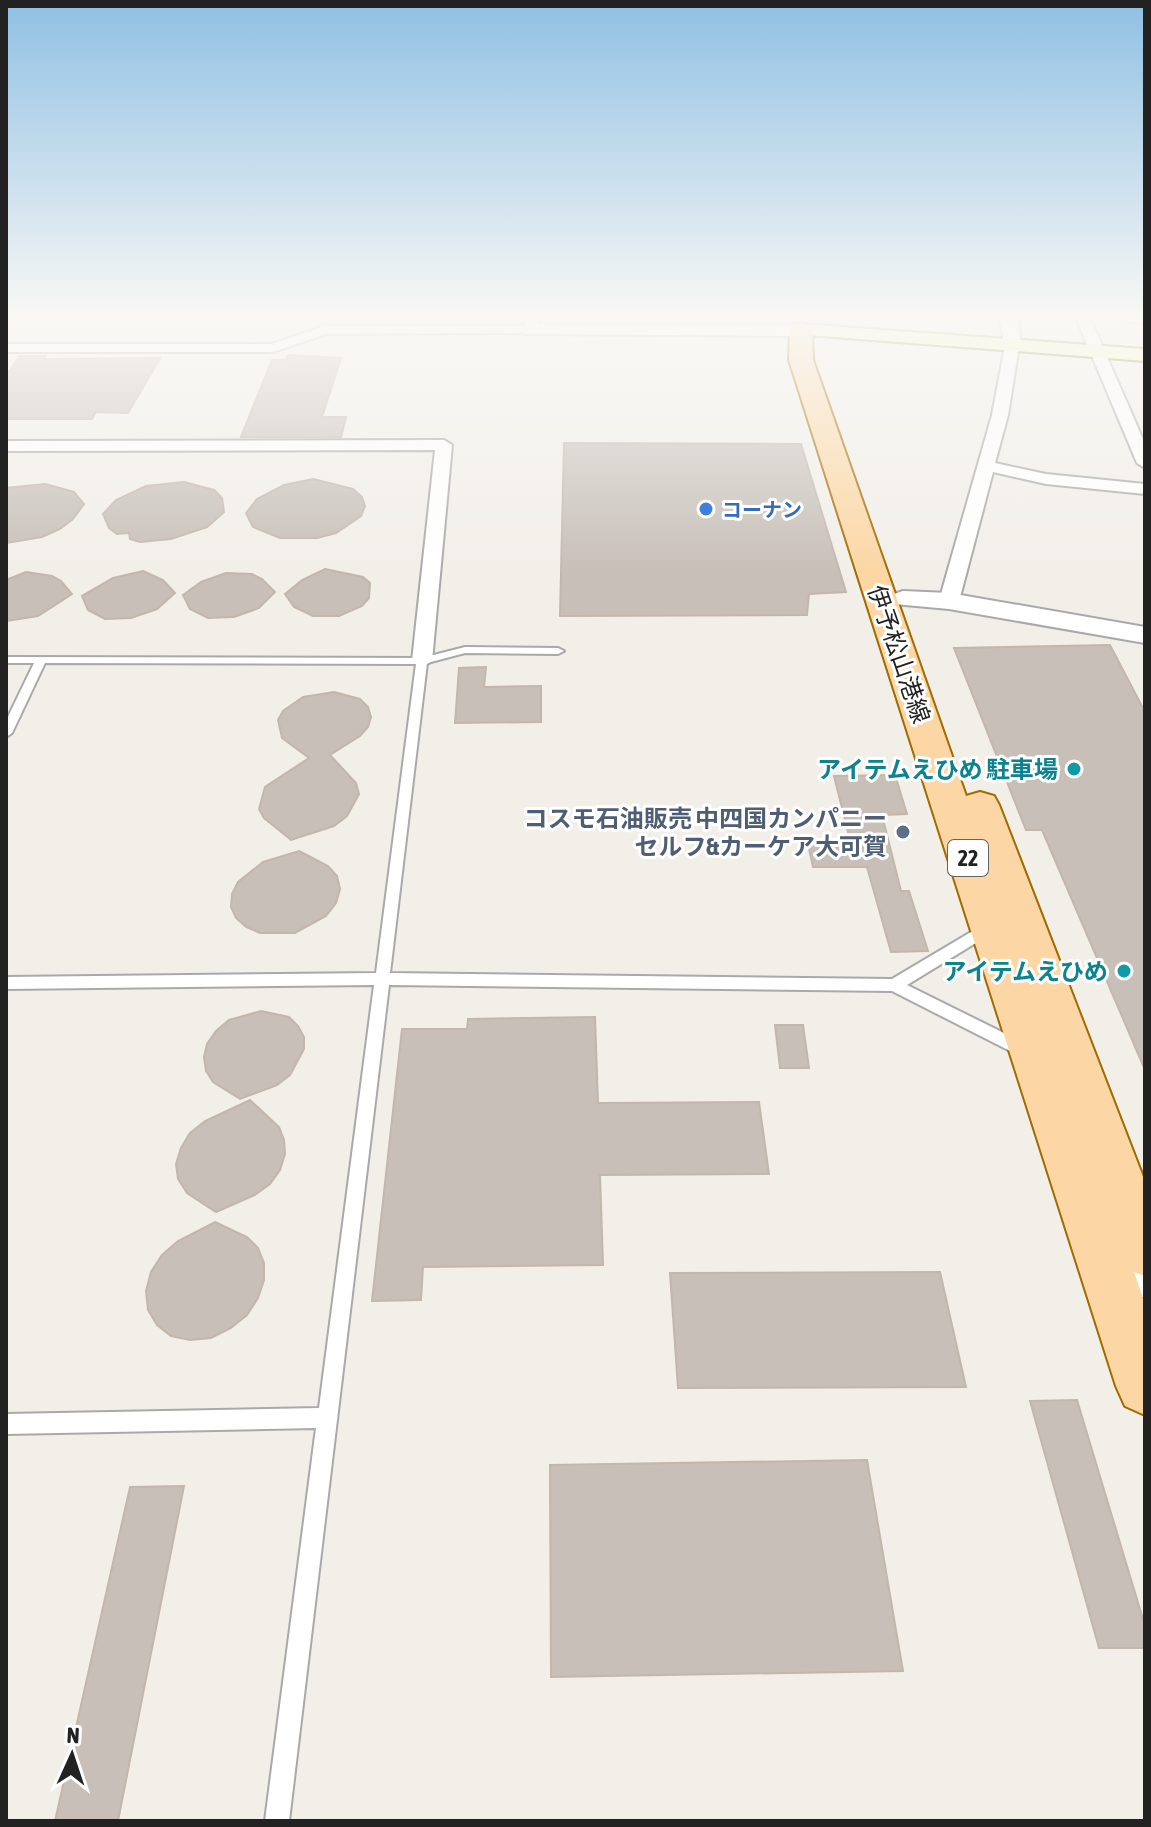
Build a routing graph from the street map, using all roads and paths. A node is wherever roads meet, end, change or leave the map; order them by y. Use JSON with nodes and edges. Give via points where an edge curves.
{"nodes":[{"id":1,"x":816,"y":403,"type":"edge"},
{"id":2,"x":834,"y":403,"type":"edge"},
{"id":3,"x":1002,"y":403,"type":"edge"},
{"id":4,"x":1121,"y":403,"type":"edge"},
{"id":5,"x":6,"y":446,"type":"edge"},
{"id":6,"x":1145,"y":461,"type":"edge"},
{"id":7,"x":987,"y":466,"type":"junction"},
{"id":8,"x":1145,"y":489,"type":"edge"},
{"id":9,"x":903,"y":599,"type":"junction"},
{"id":10,"x":949,"y":601,"type":"junction"},
{"id":11,"x":1145,"y":635,"type":"edge"},
{"id":12,"x":558,"y":651,"type":"dead end"},
{"id":13,"x":6,"y":660,"type":"edge"},
{"id":14,"x":41,"y":660,"type":"junction"},
{"id":15,"x":422,"y":661,"type":"junction"},
{"id":16,"x":6,"y":733,"type":"edge"},
{"id":17,"x":994,"y":933,"type":"junction"},
{"id":18,"x":383,"y":979,"type":"junction"},
{"id":19,"x":6,"y":983,"type":"edge"},
{"id":20,"x":894,"y":985,"type":"junction"},
{"id":21,"x":1033,"y":1055,"type":"junction"},
{"id":22,"x":1145,"y":1251,"type":"edge"},
{"id":23,"x":1126,"y":1276,"type":"edge"},
{"id":24,"x":1145,"y":1386,"type":"edge"},
{"id":25,"x":328,"y":1418,"type":"junction"},
{"id":26,"x":6,"y":1424,"type":"edge"},
{"id":27,"x":277,"y":1821,"type":"edge"}],
"edges":[{"from":1,"to":17,"type":"main road","name":"伊予松山港線","number":"22"},
{"from":2,"to":9,"type":"main road","name":"伊予松山港線","number":"22"},
{"from":3,"to":7,"type":"street"},
{"from":4,"to":6,"type":"street"},
{"from":5,"to":15,"type":"street","via":[[444,445]]},
{"from":7,"to":8,"type":"street","via":[[1046,479]]},
{"from":7,"to":10,"type":"street"},
{"from":9,"to":10,"type":"street"},
{"from":9,"to":22,"type":"main road","name":"伊予松山港線","number":"22"},
{"from":10,"to":11,"type":"street"},
{"from":12,"to":15,"type":"lane","via":[[465,650]]},
{"from":13,"to":14,"type":"lane"},
{"from":14,"to":15,"type":"lane"},
{"from":14,"to":16,"type":"lane"},
{"from":15,"to":18,"type":"lane"},
{"from":17,"to":20,"type":"lane","via":[[976,936]]},
{"from":17,"to":21,"type":"main road","name":"伊予松山港線","number":"22"},
{"from":18,"to":19,"type":"lane"},
{"from":18,"to":20,"type":"lane"},
{"from":18,"to":25,"type":"lane"},
{"from":20,"to":21,"type":"lane"},
{"from":21,"to":23,"type":"main road","name":"伊予松山港線","number":"22"},
{"from":23,"to":24,"type":"main road","name":"伊予松山港線","number":"22"},
{"from":25,"to":26,"type":"lane"},
{"from":25,"to":27,"type":"lane"}]}
